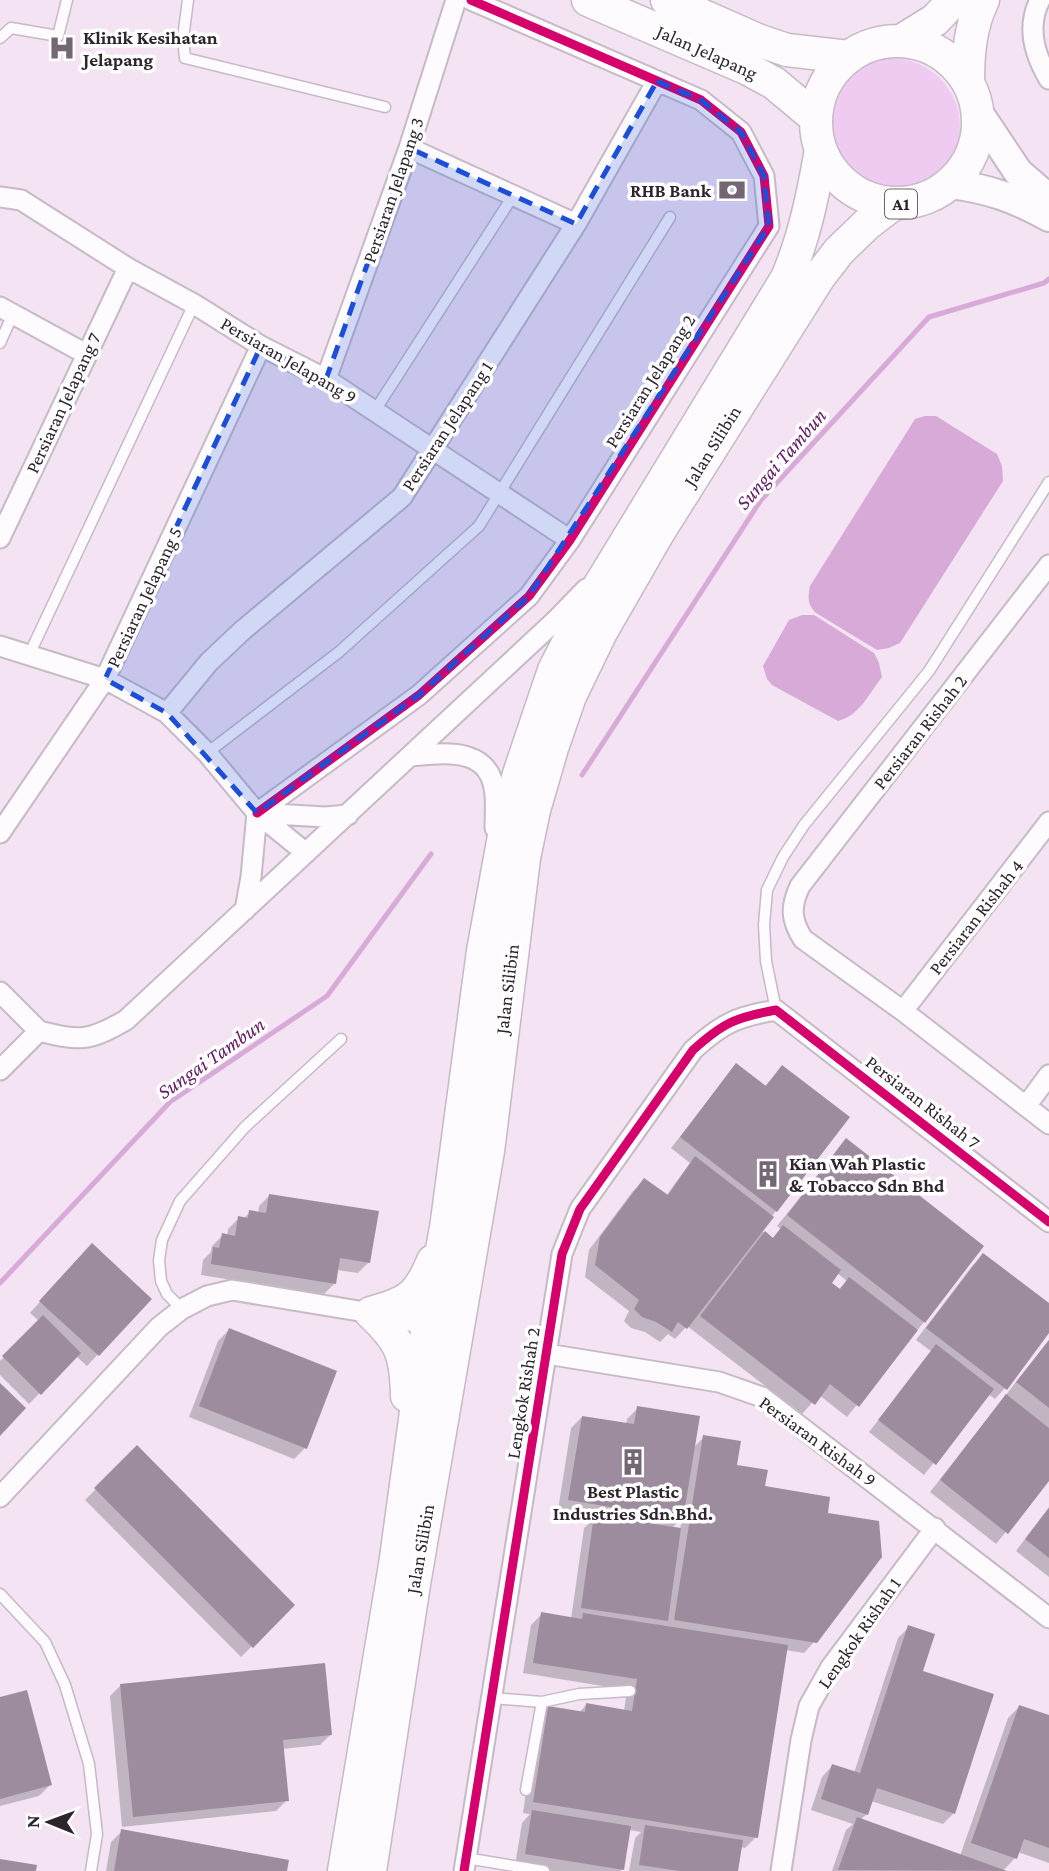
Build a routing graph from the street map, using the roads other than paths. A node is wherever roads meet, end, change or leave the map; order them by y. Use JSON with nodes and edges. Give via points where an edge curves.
{"nodes":[{"id":1,"x":67,"y":0,"type":"edge"},
{"id":2,"x":188,"y":0,"type":"edge"},
{"id":3,"x":456,"y":0,"type":"edge"},
{"id":4,"x":471,"y":0,"type":"edge"},
{"id":5,"x":589,"y":0,"type":"edge"},
{"id":6,"x":667,"y":0,"type":"edge"},
{"id":7,"x":954,"y":0,"type":"edge"},
{"id":8,"x":984,"y":0,"type":"edge"},
{"id":9,"x":1040,"y":0,"type":"edge"},
{"id":10,"x":0,"y":38,"type":"edge"},
{"id":11,"x":901,"y":41,"type":"junction"},
{"id":12,"x":849,"y":57,"type":"junction"},
{"id":13,"x":1049,"y":79,"type":"edge"},
{"id":14,"x":657,"y":80,"type":"junction"},
{"id":15,"x":973,"y":97,"type":"junction"},
{"id":16,"x":385,"y":107,"type":"dead end"},
{"id":17,"x":816,"y":118,"type":"junction"},
{"id":18,"x":410,"y":148,"type":"junction"},
{"id":19,"x":821,"y":150,"type":"junction"},
{"id":20,"x":951,"y":184,"type":"junction"},
{"id":21,"x":513,"y":196,"type":"junction"},
{"id":22,"x":0,"y":197,"type":"edge"},
{"id":23,"x":893,"y":204,"type":"junction"},
{"id":24,"x":1048,"y":210,"type":"edge"},
{"id":25,"x":670,"y":217,"type":"dead end"},
{"id":26,"x":576,"y":224,"type":"junction"},
{"id":27,"x":128,"y":268,"type":"junction"},
{"id":28,"x":194,"y":304,"type":"junction"},
{"id":29,"x":6,"y":310,"type":"edge"},
{"id":30,"x":0,"y":342,"type":"edge"},
{"id":31,"x":261,"y":345,"type":"junction"},
{"id":32,"x":86,"y":354,"type":"junction"},
{"id":33,"x":326,"y":379,"type":"junction"},
{"id":34,"x":374,"y":412,"type":"junction"},
{"id":35,"x":433,"y":450,"type":"junction"},
{"id":36,"x":1049,"y":482,"type":"edge"},
{"id":37,"x":498,"y":493,"type":"junction"},
{"id":38,"x":0,"y":538,"type":"edge"},
{"id":39,"x":570,"y":540,"type":"junction"},
{"id":40,"x":614,"y":560,"type":"junction"},
{"id":41,"x":1049,"y":565,"type":"edge"},
{"id":42,"x":0,"y":646,"type":"edge"},
{"id":43,"x":29,"y":655,"type":"junction"},
{"id":44,"x":105,"y":679,"type":"junction"},
{"id":45,"x":167,"y":713,"type":"junction"},
{"id":46,"x":208,"y":753,"type":"junction"},
{"id":47,"x":410,"y":756,"type":"junction"},
{"id":48,"x":257,"y":813,"type":"junction"},
{"id":49,"x":348,"y":815,"type":"junction"},
{"id":50,"x":1049,"y":822,"type":"edge"},
{"id":51,"x":0,"y":833,"type":"edge"},
{"id":52,"x":306,"y":853,"type":"junction"},
{"id":53,"x":498,"y":863,"type":"junction"},
{"id":54,"x":245,"y":910,"type":"junction"},
{"id":55,"x":0,"y":992,"type":"edge"},
{"id":56,"x":776,"y":1010,"type":"junction"},
{"id":57,"x":903,"y":1012,"type":"junction"},
{"id":58,"x":38,"y":1031,"type":"junction"},
{"id":59,"x":341,"y":1040,"type":"dead end"},
{"id":60,"x":0,"y":1070,"type":"edge"},
{"id":61,"x":1049,"y":1075,"type":"edge"},
{"id":62,"x":1026,"y":1106,"type":"junction"},
{"id":63,"x":1049,"y":1124,"type":"edge"},
{"id":64,"x":488,"y":1151,"type":"junction"},
{"id":65,"x":1049,"y":1222,"type":"edge"},
{"id":66,"x":446,"y":1228,"type":"junction"},
{"id":67,"x":182,"y":1309,"type":"junction"},
{"id":68,"x":371,"y":1313,"type":"junction"},
{"id":69,"x":428,"y":1325,"type":"junction"},
{"id":70,"x":547,"y":1354,"type":"junction"},
{"id":71,"x":419,"y":1484,"type":"junction"},
{"id":72,"x":0,"y":1497,"type":"edge"},
{"id":73,"x":935,"y":1528,"type":"junction"},
{"id":74,"x":0,"y":1594,"type":"edge"},
{"id":75,"x":1049,"y":1618,"type":"edge"},
{"id":76,"x":630,"y":1691,"type":"dead end"},
{"id":77,"x":492,"y":1698,"type":"junction"},
{"id":78,"x":542,"y":1702,"type":"junction"},
{"id":79,"x":526,"y":1790,"type":"dead end"},
{"id":80,"x":465,"y":1864,"type":"edge"},
{"id":81,"x":91,"y":1871,"type":"edge"},
{"id":82,"x":344,"y":1871,"type":"edge"},
{"id":83,"x":370,"y":1871,"type":"edge"},
{"id":84,"x":544,"y":1871,"type":"edge"},
{"id":85,"x":781,"y":1871,"type":"edge"}],
"edges":[{"from":1,"to":10,"type":"lane","via":[[58,36],[10,28]]},
{"from":2,"to":16,"type":"lane","via":[[185,58]]},
{"from":3,"to":18,"type":"street","name":"Persiaran Jelapang 3"},
{"from":4,"to":14,"type":"street","name":"Persiaran Jelapang 2"},
{"from":5,"to":17,"type":"main road","name":"Jalan Jelapang","via":[[746,68],[774,83]]},
{"from":6,"to":12,"type":"main road","name":"Jalan Jelapang","number":"A1","via":[[787,50]]},
{"from":7,"to":11,"type":"main road","number":"A1","via":[[935,20]]},
{"from":8,"to":15,"type":"main road","number":"A1","via":[[971,32],[968,60]]},
{"from":9,"to":13,"type":"street","via":[[1032,31],[1036,56]]},
{"from":11,"to":12,"type":"main road","number":"A1","via":[[873,45]]},
{"from":11,"to":15,"type":"main road","number":"A1","via":[[940,53],[956,66]]},
{"from":12,"to":17,"type":"main road","number":"A1","via":[[826,84]]},
{"from":14,"to":26,"type":"street","name":"Persiaran Jelapang 1"},
{"from":14,"to":39,"type":"street","name":"Persiaran Jelapang 2","via":[[701,100],[741,132],[764,176],[769,226]]},
{"from":15,"to":20,"type":"main road","number":"A1","via":[[978,130],[974,150]]},
{"from":15,"to":24,"type":"main road","via":[[1018,172]]},
{"from":17,"to":19,"type":"main road","number":"A1"},
{"from":18,"to":21,"type":"street"},
{"from":18,"to":33,"type":"street","name":"Persiaran Jelapang 3"},
{"from":19,"to":23,"type":"main road","number":"A1","via":[[846,186],[869,199]]},
{"from":19,"to":40,"type":"main road","name":"Jalan Silibin","via":[[801,244],[787,278]]},
{"from":20,"to":23,"type":"main road","number":"A1","via":[[924,200]]},
{"from":20,"to":24,"type":"main road","via":[[992,191]]},
{"from":21,"to":26,"type":"street"},
{"from":21,"to":34,"type":"lane"},
{"from":22,"to":27,"type":"street","name":"Persiaran Jelapang 9","via":[[21,200]]},
{"from":23,"to":64,"type":"main road","name":"Jalan Silibin","via":[[839,251],[819,277],[658,533],[570,696],[524,858]]},
{"from":25,"to":37,"type":"lane"},
{"from":26,"to":35,"type":"street","name":"Persiaran Jelapang 1"},
{"from":27,"to":28,"type":"street","name":"Persiaran Jelapang 9"},
{"from":27,"to":32,"type":"street","name":"Persiaran Jelapang 7"},
{"from":28,"to":31,"type":"street","name":"Persiaran Jelapang 9"},
{"from":28,"to":43,"type":"lane"},
{"from":29,"to":30,"type":"lane"},
{"from":29,"to":32,"type":"street"},
{"from":31,"to":33,"type":"street","name":"Persiaran Jelapang 9"},
{"from":31,"to":44,"type":"street","name":"Persiaran Jelapang 5"},
{"from":32,"to":38,"type":"street","name":"Persiaran Jelapang 7"},
{"from":33,"to":34,"type":"street","name":"Persiaran Jelapang 9"},
{"from":34,"to":35,"type":"street","name":"Persiaran Jelapang 9"},
{"from":35,"to":37,"type":"street","name":"Persiaran Jelapang 9"},
{"from":35,"to":45,"type":"street","name":"Persiaran Jelapang 1","via":[[402,497],[243,630]]},
{"from":36,"to":56,"type":"lane","via":[[929,671],[782,857],[767,890],[764,925]]},
{"from":37,"to":39,"type":"street","name":"Persiaran Jelapang 9"},
{"from":37,"to":46,"type":"lane","via":[[479,526],[339,652]]},
{"from":39,"to":48,"type":"street","name":"Persiaran Jelapang 2","via":[[530,596],[419,695]]},
{"from":40,"to":47,"type":"street","name":"Jalan Silibin"},
{"from":40,"to":53,"type":"main road","name":"Jalan Silibin","via":[[554,670],[519,774]]},
{"from":41,"to":57,"type":"street","name":"Persiaran Rishah 2","via":[[793,900],[794,926],[803,939]]},
{"from":42,"to":43,"type":"street"},
{"from":43,"to":44,"type":"street"},
{"from":44,"to":45,"type":"street"},
{"from":44,"to":51,"type":"street","name":"Persiaran Jelapang 5"},
{"from":45,"to":46,"type":"street"},
{"from":46,"to":48,"type":"street"},
{"from":47,"to":49,"type":"street","name":"Jalan Silibin"},
{"from":47,"to":53,"type":"street","via":[[460,754],[477,760],[489,772],[495,793]]},
{"from":48,"to":49,"type":"street"},
{"from":48,"to":52,"type":"street"},
{"from":48,"to":54,"type":"street"},
{"from":49,"to":52,"type":"street","name":"Jalan Silibin"},
{"from":50,"to":57,"type":"street","name":"Persiaran Rishah 4"},
{"from":52,"to":54,"type":"street","name":"Jalan Silibin"},
{"from":53,"to":66,"type":"main road","name":"Jalan Silibin"},
{"from":54,"to":58,"type":"street","name":"Jalan Silibin","via":[[126,1020],[101,1034],[72,1040]]},
{"from":55,"to":58,"type":"street"},
{"from":56,"to":65,"type":"street","name":"Persiaran Rishah 7"},
{"from":56,"to":70,"type":"street","name":"Lengkok Rishah 2","via":[[744,1016],[717,1028],[693,1050],[580,1209],[562,1254]]},
{"from":57,"to":62,"type":"street"},
{"from":58,"to":60,"type":"street"},
{"from":59,"to":67,"type":"lane","via":[[245,1127],[180,1201],[162,1240],[159,1260],[167,1294]]},
{"from":61,"to":62,"type":"street"},
{"from":62,"to":63,"type":"street"},
{"from":64,"to":69,"type":"main road","via":[[464,1214],[450,1310],[442,1322]]},
{"from":64,"to":71,"type":"main road","name":"Jalan Silibin"},
{"from":66,"to":68,"type":"main road","via":[[416,1293],[400,1305]]},
{"from":66,"to":69,"type":"main road","name":"Jalan Silibin"},
{"from":67,"to":68,"type":"street","via":[[232,1290]]},
{"from":67,"to":72,"type":"street"},
{"from":68,"to":69,"type":"street"},
{"from":68,"to":71,"type":"main road","via":[[392,1332],[401,1349]]},
{"from":69,"to":71,"type":"main road","name":"Jalan Silibin"},
{"from":70,"to":73,"type":"street","name":"Persiaran Rishah 9","via":[[719,1382],[762,1397]]},
{"from":70,"to":77,"type":"street","name":"Lengkok Rishah 2"},
{"from":71,"to":82,"type":"main road","name":"Jalan Silibin"},
{"from":71,"to":83,"type":"main road","name":"Jalan Silibin","via":[[414,1584]]},
{"from":73,"to":75,"type":"street","name":"Persiaran Rishah 9"},
{"from":73,"to":85,"type":"street","name":"Lengkok Rishah 1","via":[[831,1667],[809,1706]]},
{"from":74,"to":81,"type":"lane","via":[[45,1642],[65,1685],[89,1764],[97,1834]]},
{"from":76,"to":78,"type":"lane"},
{"from":77,"to":78,"type":"lane"},
{"from":77,"to":80,"type":"street","name":"Lengkok Rishah 2"},
{"from":78,"to":79,"type":"lane"},
{"from":80,"to":84,"type":"lane"}]}
